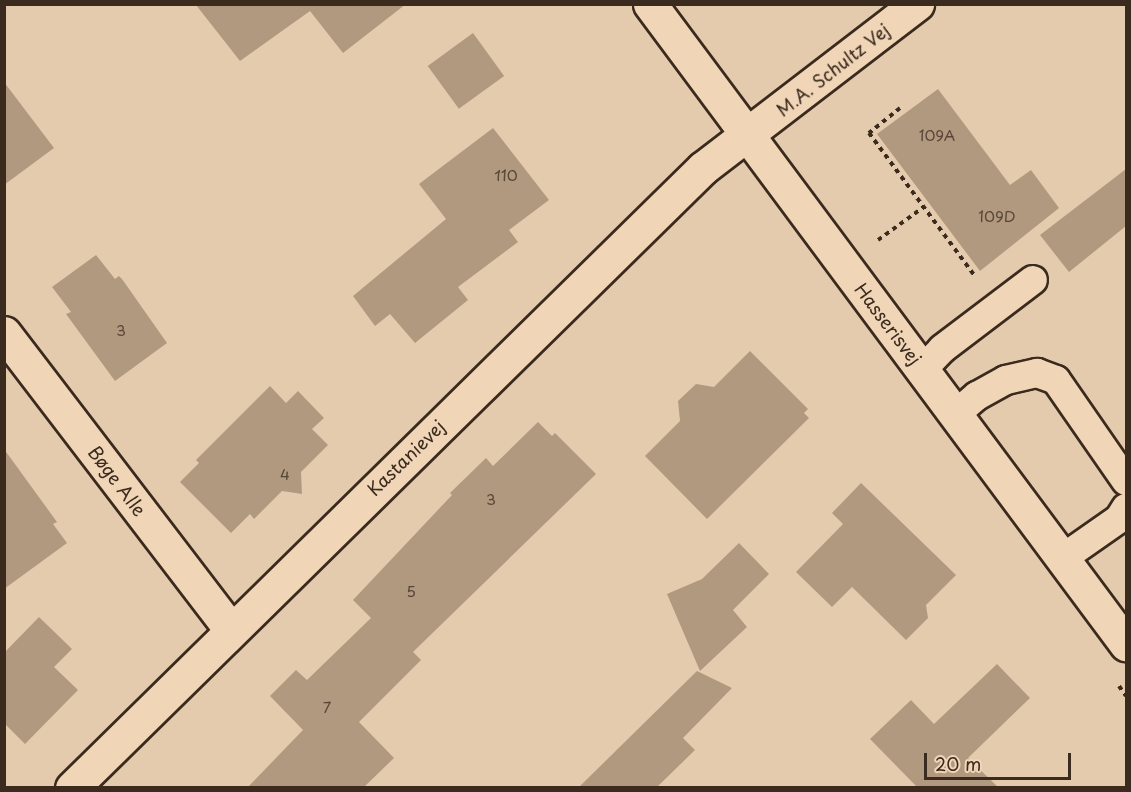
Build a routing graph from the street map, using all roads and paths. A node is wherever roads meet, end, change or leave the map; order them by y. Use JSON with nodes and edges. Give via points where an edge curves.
{"nodes":[{"id":1,"x":650,"y":4,"type":"edge"},
{"id":2,"x":917,"y":4,"type":"edge"},
{"id":3,"x":900,"y":108,"type":"dead end"},
{"id":4,"x":747,"y":135,"type":"junction"},
{"id":5,"x":924,"y":207,"type":"junction"},
{"id":6,"x":876,"y":241,"type":"dead end"},
{"id":7,"x":1033,"y":280,"type":"dead end"},
{"id":8,"x":997,"y":307,"type":"junction"},
{"id":9,"x":4,"y":333,"type":"edge"},
{"id":10,"x":922,"y":370,"type":"junction"},
{"id":11,"x":956,"y":414,"type":"junction"},
{"id":12,"x":1126,"y":481,"type":"edge"},
{"id":13,"x":1126,"y":508,"type":"edge"},
{"id":14,"x":1063,"y":558,"type":"junction"},
{"id":15,"x":230,"y":630,"type":"junction"},
{"id":16,"x":1123,"y":633,"type":"edge"},
{"id":17,"x":72,"y":788,"type":"edge"}],
"edges":[{"from":1,"to":4,"type":"street","name":"Hasserisvej"},
{"from":2,"to":4,"type":"street","name":"M.A. Schultz Vej"},
{"from":3,"to":5,"type":"path","via":[[869,133]]},
{"from":4,"to":10,"type":"street","name":"Hasserisvej"},
{"from":4,"to":15,"type":"street","name":"Kastanievej","via":[[703,168]]},
{"from":5,"to":6,"type":"path"},
{"from":5,"to":8,"type":"path"},
{"from":7,"to":8,"type":"lane"},
{"from":8,"to":10,"type":"lane","via":[[942,349]]},
{"from":9,"to":15,"type":"street","name":"Bøge Alle"},
{"from":10,"to":11,"type":"street","name":"Hasserisvej"},
{"from":11,"to":12,"type":"lane","via":[[977,396],[1006,380],[1037,373],[1056,380]]},
{"from":11,"to":14,"type":"street","name":"Hasserisvej"},
{"from":13,"to":14,"type":"lane","via":[[1119,519]]},
{"from":14,"to":16,"type":"street","name":"Hasserisvej"},
{"from":15,"to":17,"type":"street","name":"Kastanievej"}]}
